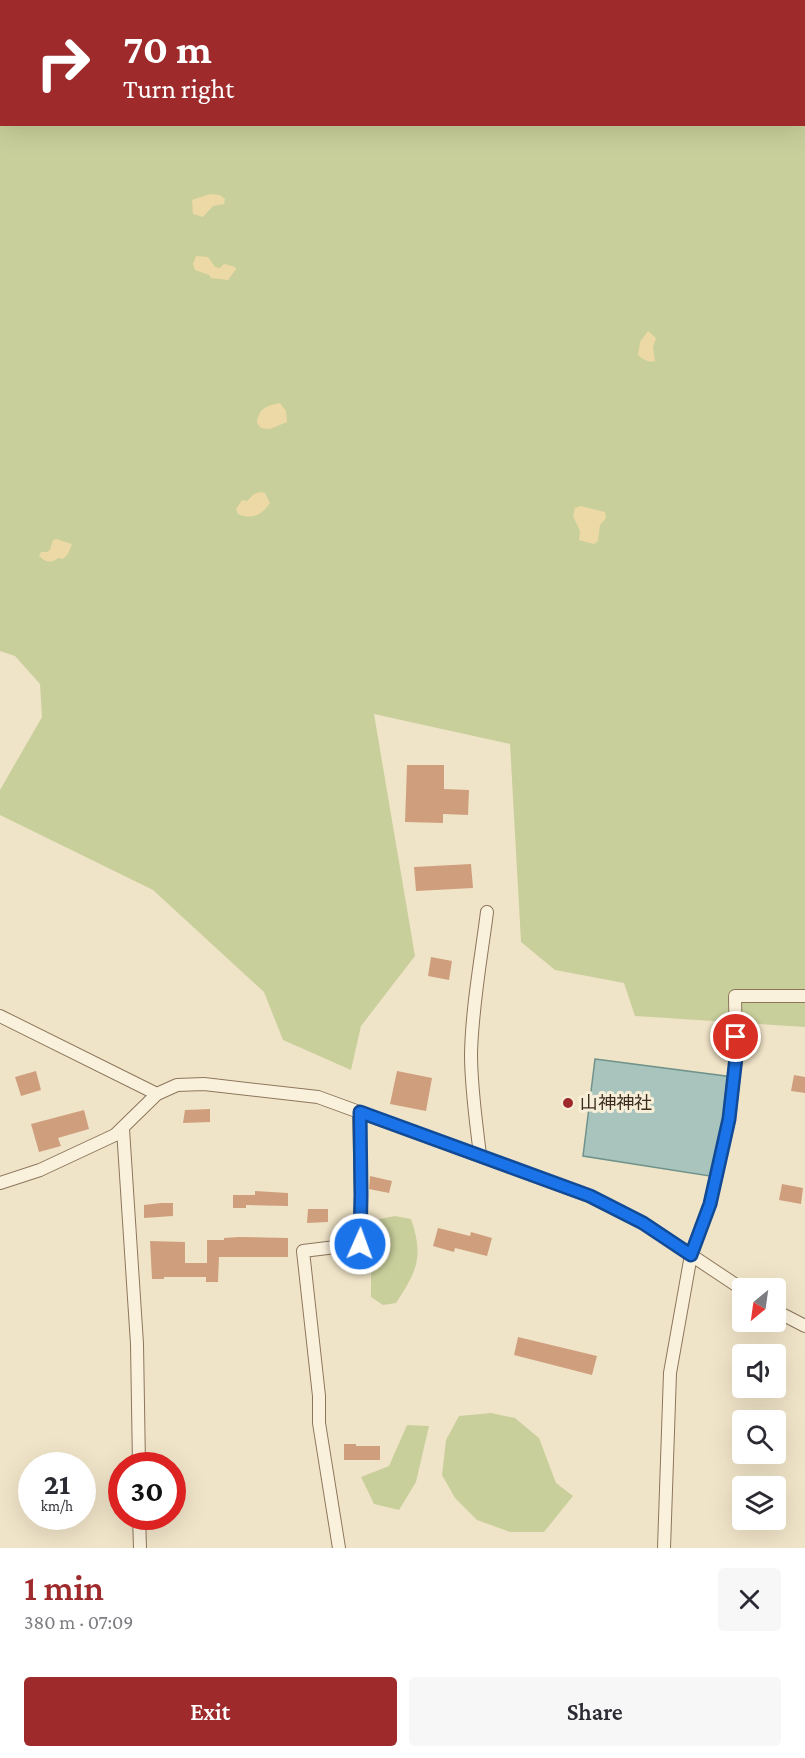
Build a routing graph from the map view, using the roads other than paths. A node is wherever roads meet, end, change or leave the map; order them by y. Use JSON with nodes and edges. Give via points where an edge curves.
{"nodes":[{"id":1,"x":487,"y":912,"type":"dead end"},
{"id":2,"x":805,"y":996,"type":"edge"},
{"id":3,"x":0,"y":1016,"type":"edge"},
{"id":4,"x":158,"y":1094,"type":"junction"},
{"id":5,"x":360,"y":1112,"type":"junction"},
{"id":6,"x":123,"y":1129,"type":"junction"},
{"id":7,"x":480,"y":1155,"type":"junction"},
{"id":8,"x":0,"y":1183,"type":"edge"},
{"id":9,"x":691,"y":1255,"type":"junction"},
{"id":10,"x":732,"y":1282,"type":"edge"},
{"id":11,"x":786,"y":1316,"type":"edge"},
{"id":12,"x":805,"y":1326,"type":"edge"},
{"id":13,"x":139,"y":1452,"type":"edge"},
{"id":14,"x":140,"y":1530,"type":"edge"},
{"id":15,"x":140,"y":1548,"type":"edge"},
{"id":16,"x":339,"y":1548,"type":"edge"},
{"id":17,"x":664,"y":1548,"type":"edge"}],
"edges":[{"from":1,"to":7,"type":"street","via":[[471,1053]]},
{"from":2,"to":9,"type":"street","via":[[735,996],[736,1057],[729,1119],[710,1204]]},
{"from":3,"to":4,"type":"street"},
{"from":4,"to":5,"type":"street","via":[[177,1085],[204,1084],[318,1097]]},
{"from":4,"to":6,"type":"street"},
{"from":5,"to":7,"type":"street"},
{"from":5,"to":16,"type":"street","via":[[360,1244],[303,1251],[319,1423]]},
{"from":6,"to":8,"type":"street","via":[[40,1170]]},
{"from":6,"to":13,"type":"street","via":[[138,1344]]},
{"from":7,"to":9,"type":"street","via":[[590,1196],[643,1223]]},
{"from":9,"to":10,"type":"street"},
{"from":9,"to":17,"type":"street","via":[[670,1373]]},
{"from":11,"to":12,"type":"street"},
{"from":14,"to":15,"type":"street"}]}
